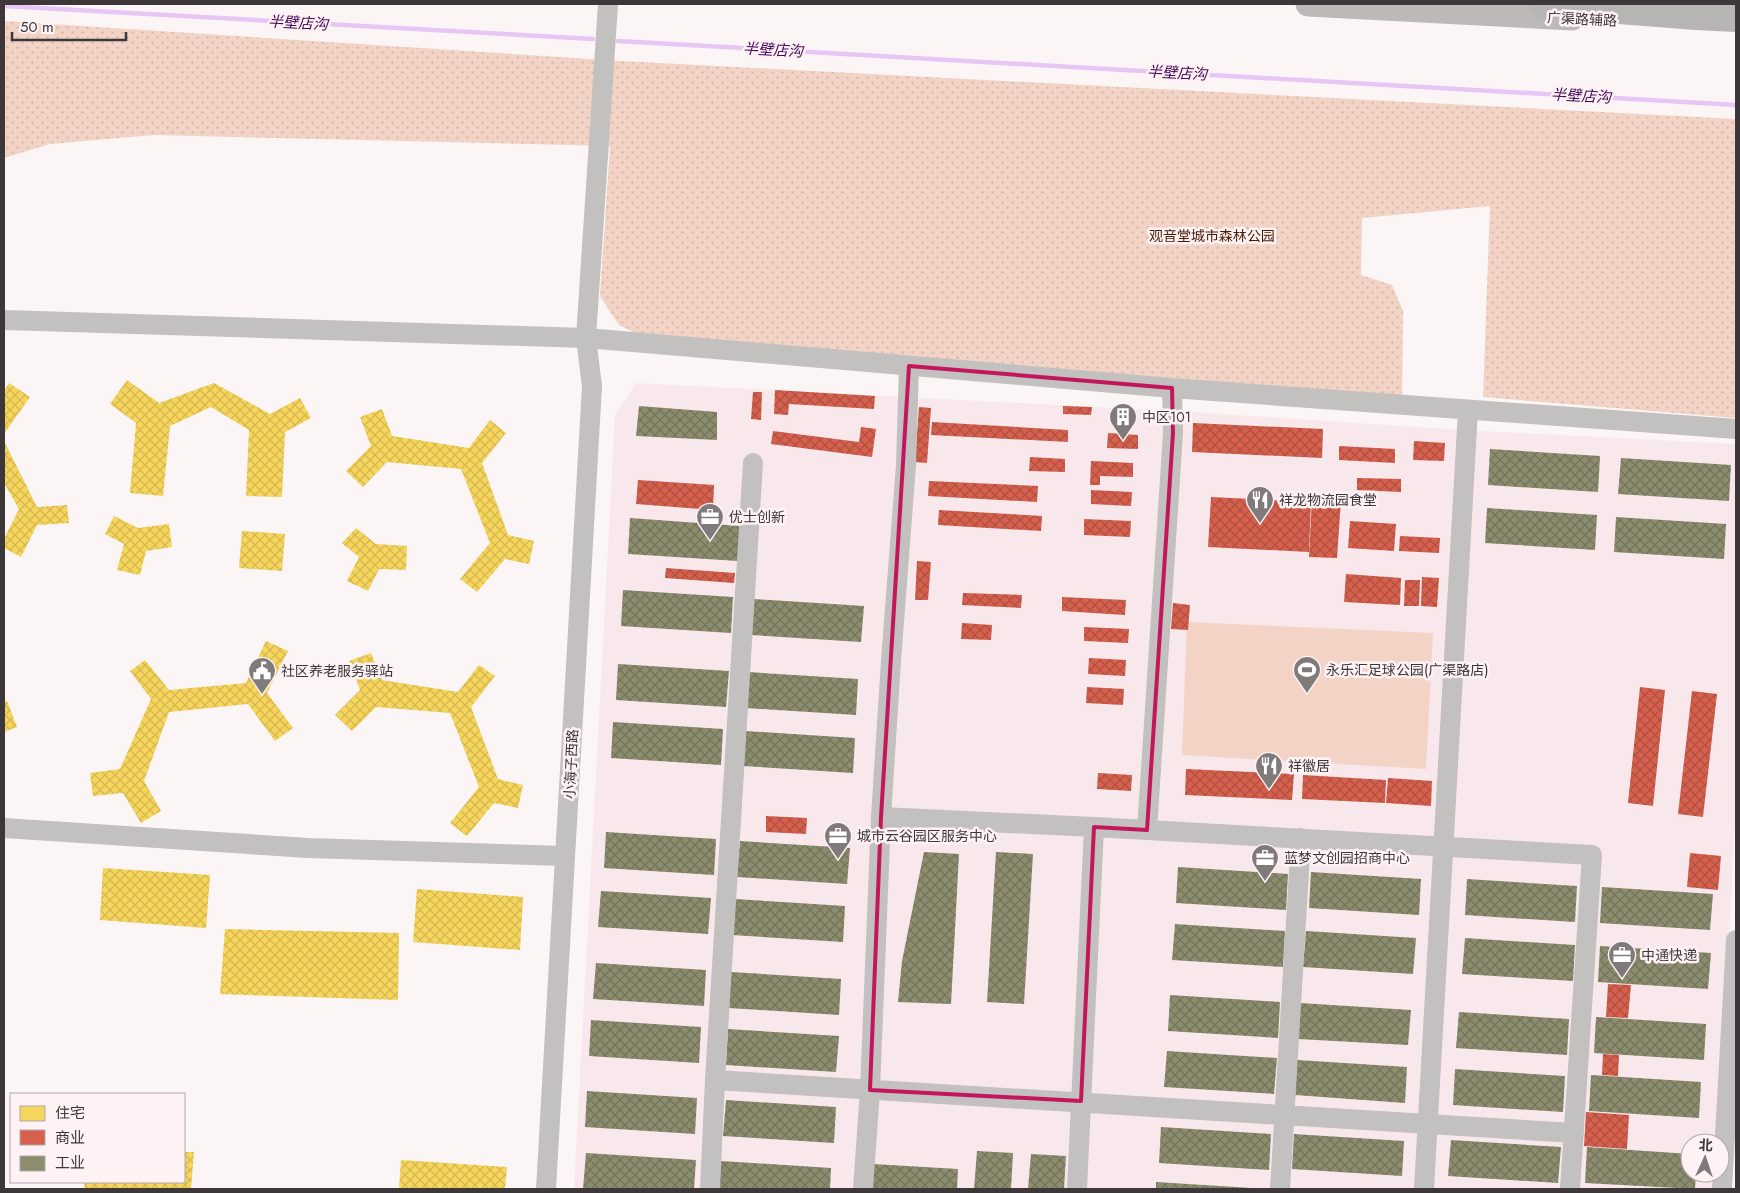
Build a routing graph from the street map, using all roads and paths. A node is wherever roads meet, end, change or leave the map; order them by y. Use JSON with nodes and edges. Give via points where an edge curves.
{"nodes":[{"id":1,"x":608,"y":4,"type":"edge"},
{"id":2,"x":1308,"y":4,"type":"edge"},
{"id":3,"x":1543,"y":4,"type":"edge"},
{"id":4,"x":1736,"y":18,"type":"edge"},
{"id":5,"x":1736,"y":28,"type":"edge"},
{"id":6,"x":4,"y":320,"type":"edge"},
{"id":7,"x":586,"y":338,"type":"junction"},
{"id":8,"x":909,"y":366,"type":"junction"},
{"id":9,"x":1172,"y":388,"type":"junction"},
{"id":10,"x":1468,"y":410,"type":"junction"},
{"id":11,"x":1736,"y":429,"type":"edge"},
{"id":12,"x":753,"y":463,"type":"dead end"},
{"id":13,"x":881,"y":817,"type":"junction"},
{"id":14,"x":1094,"y":826,"type":"junction"},
{"id":15,"x":4,"y":828,"type":"edge"},
{"id":16,"x":1147,"y":830,"type":"junction"},
{"id":17,"x":1301,"y":838,"type":"junction"},
{"id":18,"x":1443,"y":846,"type":"junction"},
{"id":19,"x":565,"y":856,"type":"junction"},
{"id":20,"x":1736,"y":940,"type":"edge"},
{"id":21,"x":715,"y":1080,"type":"junction"},
{"id":22,"x":870,"y":1090,"type":"junction"},
{"id":23,"x":1081,"y":1102,"type":"junction"},
{"id":24,"x":1285,"y":1115,"type":"junction"},
{"id":25,"x":1428,"y":1123,"type":"junction"},
{"id":26,"x":1574,"y":1133,"type":"junction"},
{"id":27,"x":546,"y":1189,"type":"edge"},
{"id":28,"x":710,"y":1189,"type":"edge"},
{"id":29,"x":864,"y":1189,"type":"edge"},
{"id":30,"x":1077,"y":1189,"type":"edge"},
{"id":31,"x":1280,"y":1189,"type":"edge"},
{"id":32,"x":1424,"y":1189,"type":"edge"},
{"id":33,"x":1570,"y":1189,"type":"edge"},
{"id":34,"x":1722,"y":1189,"type":"edge"}],
"edges":[{"from":1,"to":7,"type":"street","name":"小海子西路"},
{"from":2,"to":5,"type":"main road","name":"广渠路辅路"},
{"from":3,"to":4,"type":"highway"},
{"from":6,"to":7,"type":"street"},
{"from":7,"to":8,"type":"street"},
{"from":7,"to":19,"type":"street","name":"小海子西路","via":[[592,386]]},
{"from":8,"to":9,"type":"street"},
{"from":8,"to":13,"type":"street","via":[[906,465]]},
{"from":9,"to":10,"type":"street"},
{"from":9,"to":16,"type":"street","via":[[1173,433]]},
{"from":10,"to":11,"type":"street"},
{"from":10,"to":18,"type":"street"},
{"from":12,"to":21,"type":"street"},
{"from":13,"to":14,"type":"street"},
{"from":13,"to":22,"type":"street"},
{"from":14,"to":16,"type":"street"},
{"from":14,"to":23,"type":"street"},
{"from":15,"to":19,"type":"street","via":[[308,848]]},
{"from":16,"to":17,"type":"street"},
{"from":17,"to":18,"type":"street"},
{"from":17,"to":24,"type":"street"},
{"from":18,"to":25,"type":"street"},
{"from":18,"to":26,"type":"street","via":[[1592,855]]},
{"from":19,"to":27,"type":"street","name":"小海子西路"},
{"from":20,"to":34,"type":"street"},
{"from":21,"to":22,"type":"street"},
{"from":21,"to":28,"type":"street"},
{"from":22,"to":23,"type":"street"},
{"from":22,"to":29,"type":"street"},
{"from":23,"to":24,"type":"street"},
{"from":23,"to":30,"type":"street"},
{"from":24,"to":25,"type":"street"},
{"from":24,"to":31,"type":"street"},
{"from":25,"to":26,"type":"street"},
{"from":25,"to":32,"type":"street"},
{"from":26,"to":33,"type":"street"}]}
